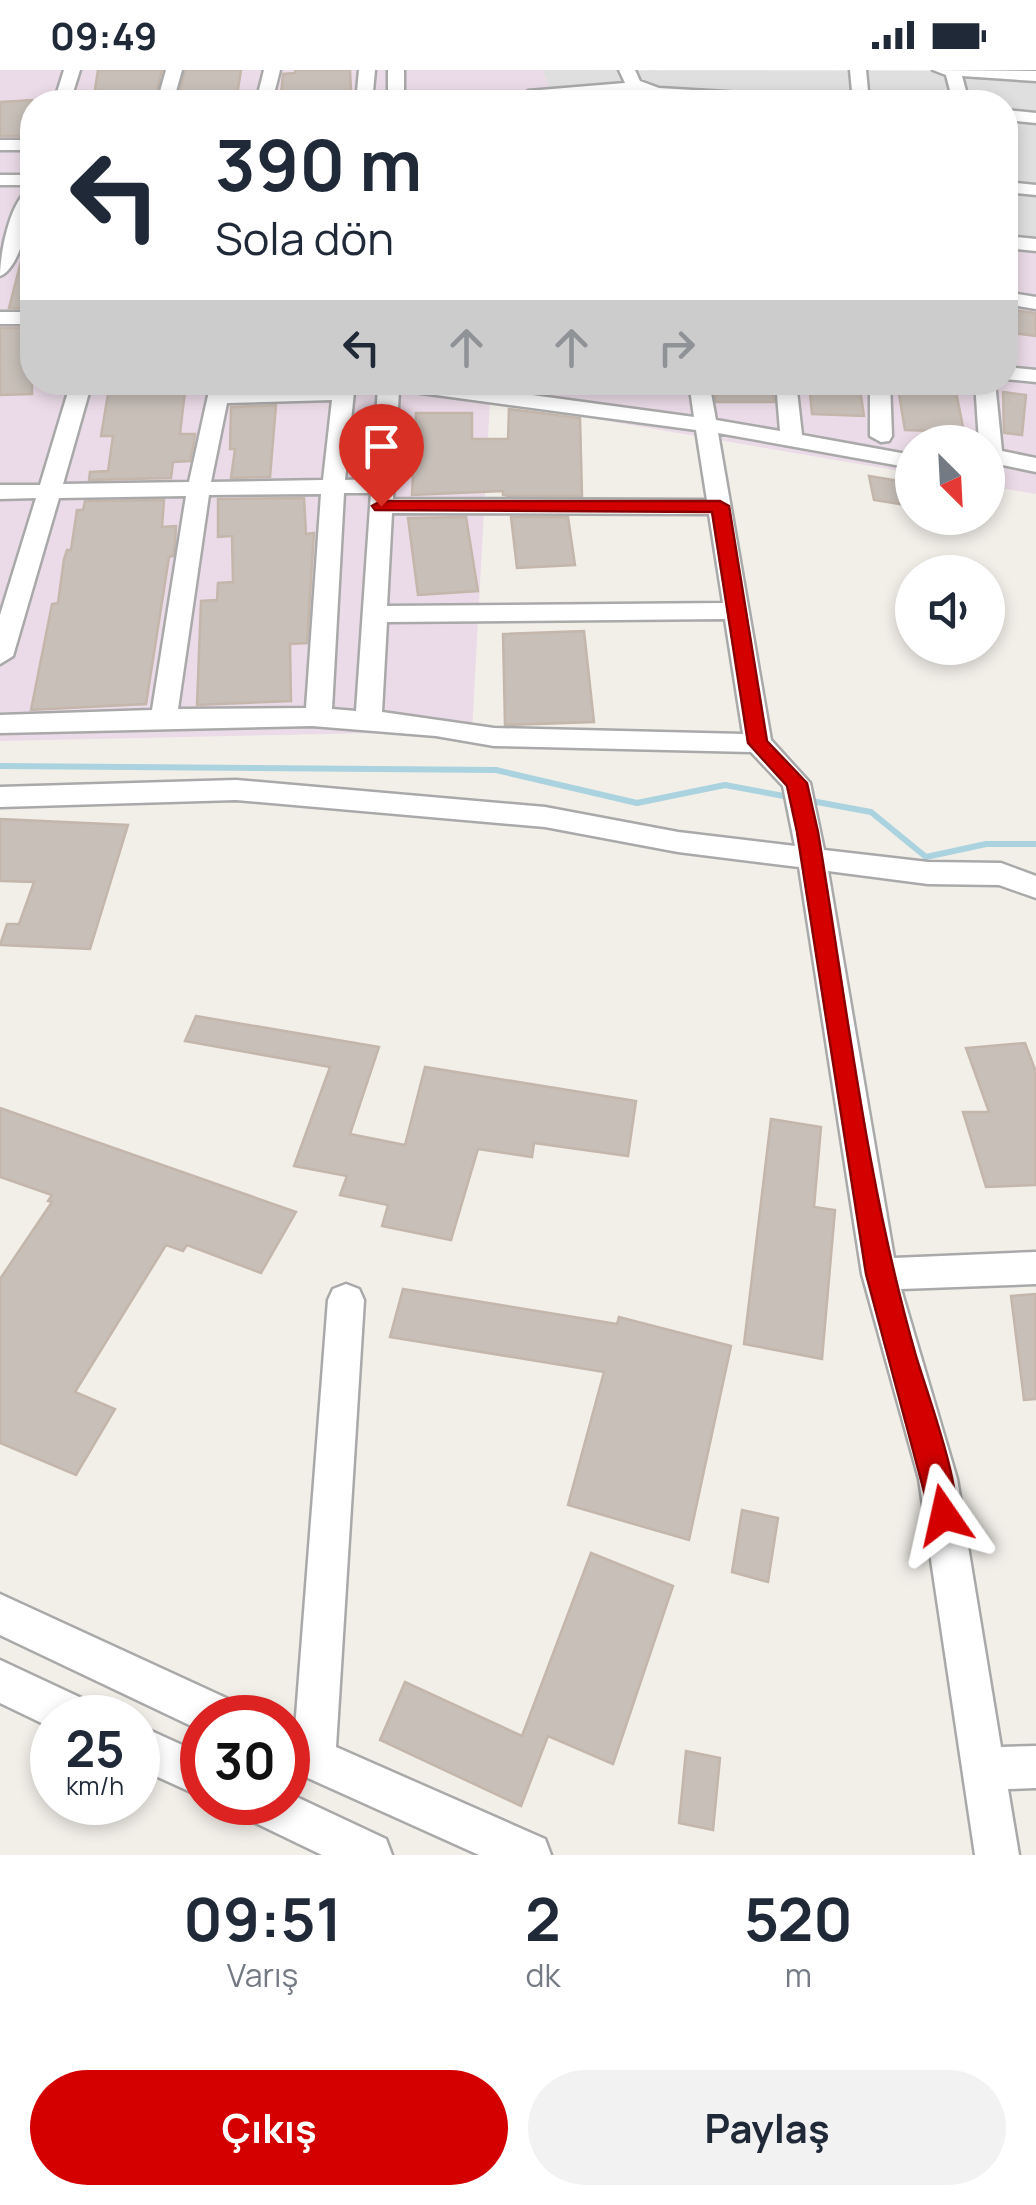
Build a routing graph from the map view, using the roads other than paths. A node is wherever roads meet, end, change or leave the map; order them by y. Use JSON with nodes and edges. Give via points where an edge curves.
{"nodes":[{"id":1,"x":627,"y":70,"type":"edge"},
{"id":2,"x":940,"y":70,"type":"edge"},
{"id":3,"x":953,"y":71,"type":"edge"},
{"id":4,"x":1036,"y":76,"type":"edge"},
{"id":5,"x":591,"y":90,"type":"edge"},
{"id":6,"x":632,"y":90,"type":"edge"},
{"id":7,"x":645,"y":90,"type":"edge"},
{"id":8,"x":20,"y":222,"type":"edge"},
{"id":9,"x":0,"y":270,"type":"edge"},
{"id":10,"x":78,"y":395,"type":"edge"},
{"id":11,"x":219,"y":395,"type":"edge"},
{"id":12,"x":342,"y":395,"type":"edge"},
{"id":13,"x":387,"y":395,"type":"edge"},
{"id":14,"x":495,"y":395,"type":"edge"},
{"id":15,"x":556,"y":395,"type":"edge"},
{"id":16,"x":702,"y":395,"type":"edge"},
{"id":17,"x":787,"y":395,"type":"edge"},
{"id":18,"x":880,"y":395,"type":"edge"},
{"id":19,"x":986,"y":395,"type":"edge"},
{"id":20,"x":708,"y":419,"type":"junction"},
{"id":21,"x":987,"y":425,"type":"edge"},
{"id":22,"x":791,"y":432,"type":"junction"},
{"id":23,"x":882,"y":436,"type":"junction"},
{"id":24,"x":895,"y":438,"type":"edge"},
{"id":25,"x":895,"y":457,"type":"edge"},
{"id":26,"x":1005,"y":463,"type":"edge"},
{"id":27,"x":1036,"y":466,"type":"edge"},
{"id":28,"x":1005,"y":470,"type":"edge"},
{"id":29,"x":1036,"y":486,"type":"edge"},
{"id":30,"x":333,"y":487,"type":"junction"},
{"id":31,"x":199,"y":488,"type":"junction"},
{"id":32,"x":50,"y":491,"type":"junction"},
{"id":33,"x":0,"y":492,"type":"edge"},
{"id":34,"x":382,"y":496,"type":"junction"},
{"id":35,"x":720,"y":506,"type":"junction"},
{"id":36,"x":736,"y":610,"type":"junction"},
{"id":37,"x":374,"y":614,"type":"junction"},
{"id":38,"x":0,"y":656,"type":"edge"},
{"id":39,"x":163,"y":720,"type":"junction"},
{"id":40,"x":318,"y":720,"type":"junction"},
{"id":41,"x":368,"y":723,"type":"junction"},
{"id":42,"x":0,"y":724,"type":"edge"},
{"id":43,"x":758,"y":743,"type":"junction"},
{"id":44,"x":0,"y":796,"type":"edge"},
{"id":45,"x":810,"y":844,"type":"junction"},
{"id":46,"x":1036,"y":887,"type":"edge"},
{"id":47,"x":1036,"y":1268,"type":"edge"},
{"id":48,"x":879,"y":1274,"type":"junction"},
{"id":49,"x":346,"y":1300,"type":"dead end"},
{"id":50,"x":0,"y":1614,"type":"edge"},
{"id":51,"x":0,"y":1681,"type":"edge"},
{"id":52,"x":30,"y":1695,"type":"edge"},
{"id":53,"x":307,"y":1695,"type":"edge"},
{"id":54,"x":180,"y":1698,"type":"edge"},
{"id":55,"x":310,"y":1757,"type":"edge"},
{"id":56,"x":1036,"y":1767,"type":"edge"},
{"id":57,"x":986,"y":1770,"type":"junction"},
{"id":58,"x":307,"y":1825,"type":"edge"},
{"id":59,"x":370,"y":1855,"type":"edge"},
{"id":60,"x":529,"y":1855,"type":"edge"},
{"id":61,"x":996,"y":1855,"type":"edge"}],
"edges":[{"from":1,"to":7,"type":"street"},
{"from":2,"to":3,"type":"street"},
{"from":3,"to":4,"type":"street"},
{"from":5,"to":6,"type":"street"},
{"from":8,"to":9,"type":"street"},
{"from":10,"to":32,"type":"street"},
{"from":11,"to":31,"type":"street"},
{"from":12,"to":30,"type":"street"},
{"from":13,"to":34,"type":"street"},
{"from":14,"to":20,"type":"street"},
{"from":15,"to":20,"type":"street"},
{"from":16,"to":20,"type":"street"},
{"from":17,"to":22,"type":"street"},
{"from":18,"to":23,"type":"street"},
{"from":19,"to":21,"type":"street"},
{"from":20,"to":22,"type":"street"},
{"from":20,"to":35,"type":"street"},
{"from":22,"to":23,"type":"street"},
{"from":22,"to":25,"type":"street"},
{"from":23,"to":24,"type":"street"},
{"from":26,"to":27,"type":"street"},
{"from":28,"to":29,"type":"street"},
{"from":30,"to":31,"type":"street"},
{"from":30,"to":34,"type":"street"},
{"from":30,"to":40,"type":"street"},
{"from":31,"to":32,"type":"street"},
{"from":31,"to":39,"type":"street"},
{"from":32,"to":33,"type":"street"},
{"from":32,"to":38,"type":"street"},
{"from":34,"to":35,"type":"street"},
{"from":34,"to":37,"type":"street"},
{"from":35,"to":36,"type":"street"},
{"from":36,"to":37,"type":"street"},
{"from":36,"to":43,"type":"street"},
{"from":37,"to":41,"type":"street"},
{"from":39,"to":40,"type":"street"},
{"from":39,"to":42,"type":"street"},
{"from":40,"to":41,"type":"street"},
{"from":41,"to":43,"type":"street","via":[[494,737]]},
{"from":43,"to":45,"type":"street","via":[[796,783]]},
{"from":44,"to":45,"type":"street","via":[[236,790],[545,817],[678,842]]},
{"from":45,"to":46,"type":"street","via":[[928,872],[1001,874]]},
{"from":45,"to":48,"type":"street"},
{"from":47,"to":48,"type":"street"},
{"from":48,"to":57,"type":"street","via":[[938,1479]]},
{"from":49,"to":53,"type":"street"},
{"from":50,"to":54,"type":"street"},
{"from":51,"to":52,"type":"street"},
{"from":55,"to":60,"type":"street"},
{"from":56,"to":57,"type":"street"},
{"from":57,"to":61,"type":"street"},
{"from":58,"to":59,"type":"street"}]}
